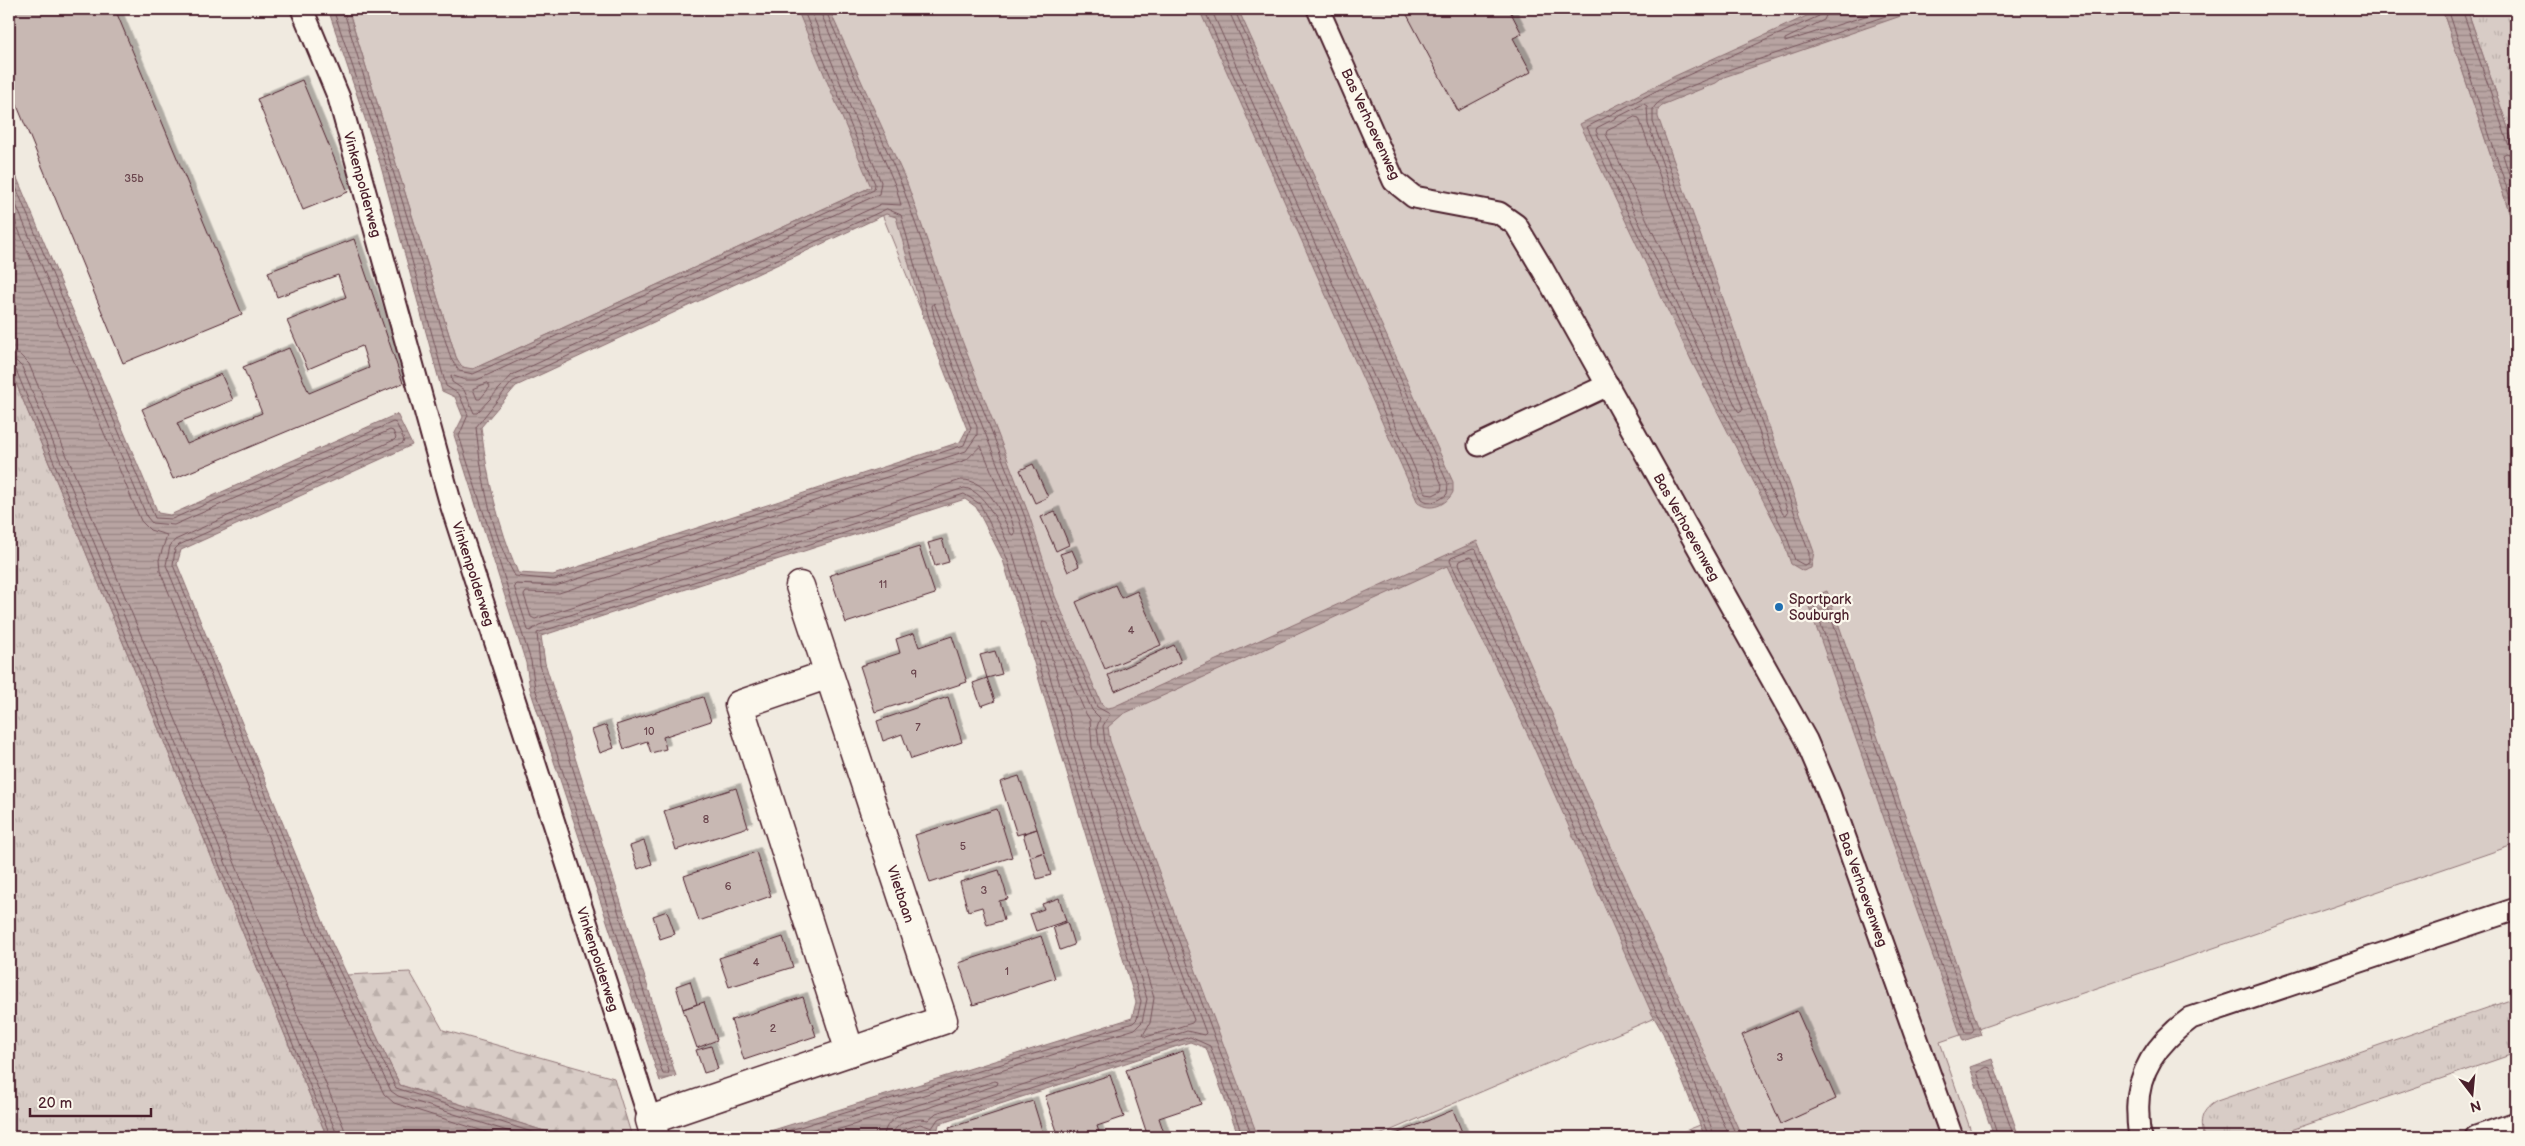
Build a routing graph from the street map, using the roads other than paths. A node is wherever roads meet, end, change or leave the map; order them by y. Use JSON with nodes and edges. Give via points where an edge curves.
{"nodes":[{"id":1,"x":302,"y":9,"type":"edge"},
{"id":2,"x":1318,"y":9,"type":"edge"},
{"id":3,"x":1608,"y":385,"type":"junction"},
{"id":4,"x":1479,"y":445,"type":"dead end"},
{"id":5,"x":800,"y":586,"type":"dead end"},
{"id":6,"x":829,"y":674,"type":"junction"},
{"id":7,"x":2516,"y":909,"type":"edge"},
{"id":8,"x":850,"y":1052,"type":"junction"},
{"id":9,"x":2516,"y":1123,"type":"edge"},
{"id":10,"x":653,"y":1129,"type":"edge"},
{"id":11,"x":1952,"y":1137,"type":"edge"},
{"id":12,"x":2141,"y":1137,"type":"edge"},
{"id":13,"x":2476,"y":1137,"type":"edge"}],
"edges":[{"from":1,"to":10,"type":"lane","name":"Vinkenpolderweg","via":[[339,98],[450,501]]},
{"from":2,"to":3,"type":"lane","name":"Bas Verhoevenweg","via":[[1394,181],[1414,197],[1499,213],[1516,225]]},
{"from":3,"to":4,"type":"lane"},
{"from":3,"to":11,"type":"lane","name":"Bas Verhoevenweg","via":[[1806,740],[1830,796]]},
{"from":5,"to":6,"type":"street","name":"Vlietbaan"},
{"from":6,"to":8,"type":"street","via":[[740,705]]},
{"from":6,"to":8,"type":"street","name":"Vlietbaan","via":[[943,1020]]},
{"from":7,"to":12,"type":"lane","via":[[2191,1018],[2155,1050],[2143,1072],[2137,1102]]},
{"from":8,"to":10,"type":"street","name":"Vlietbaan"},
{"from":9,"to":13,"type":"lane"}]}
